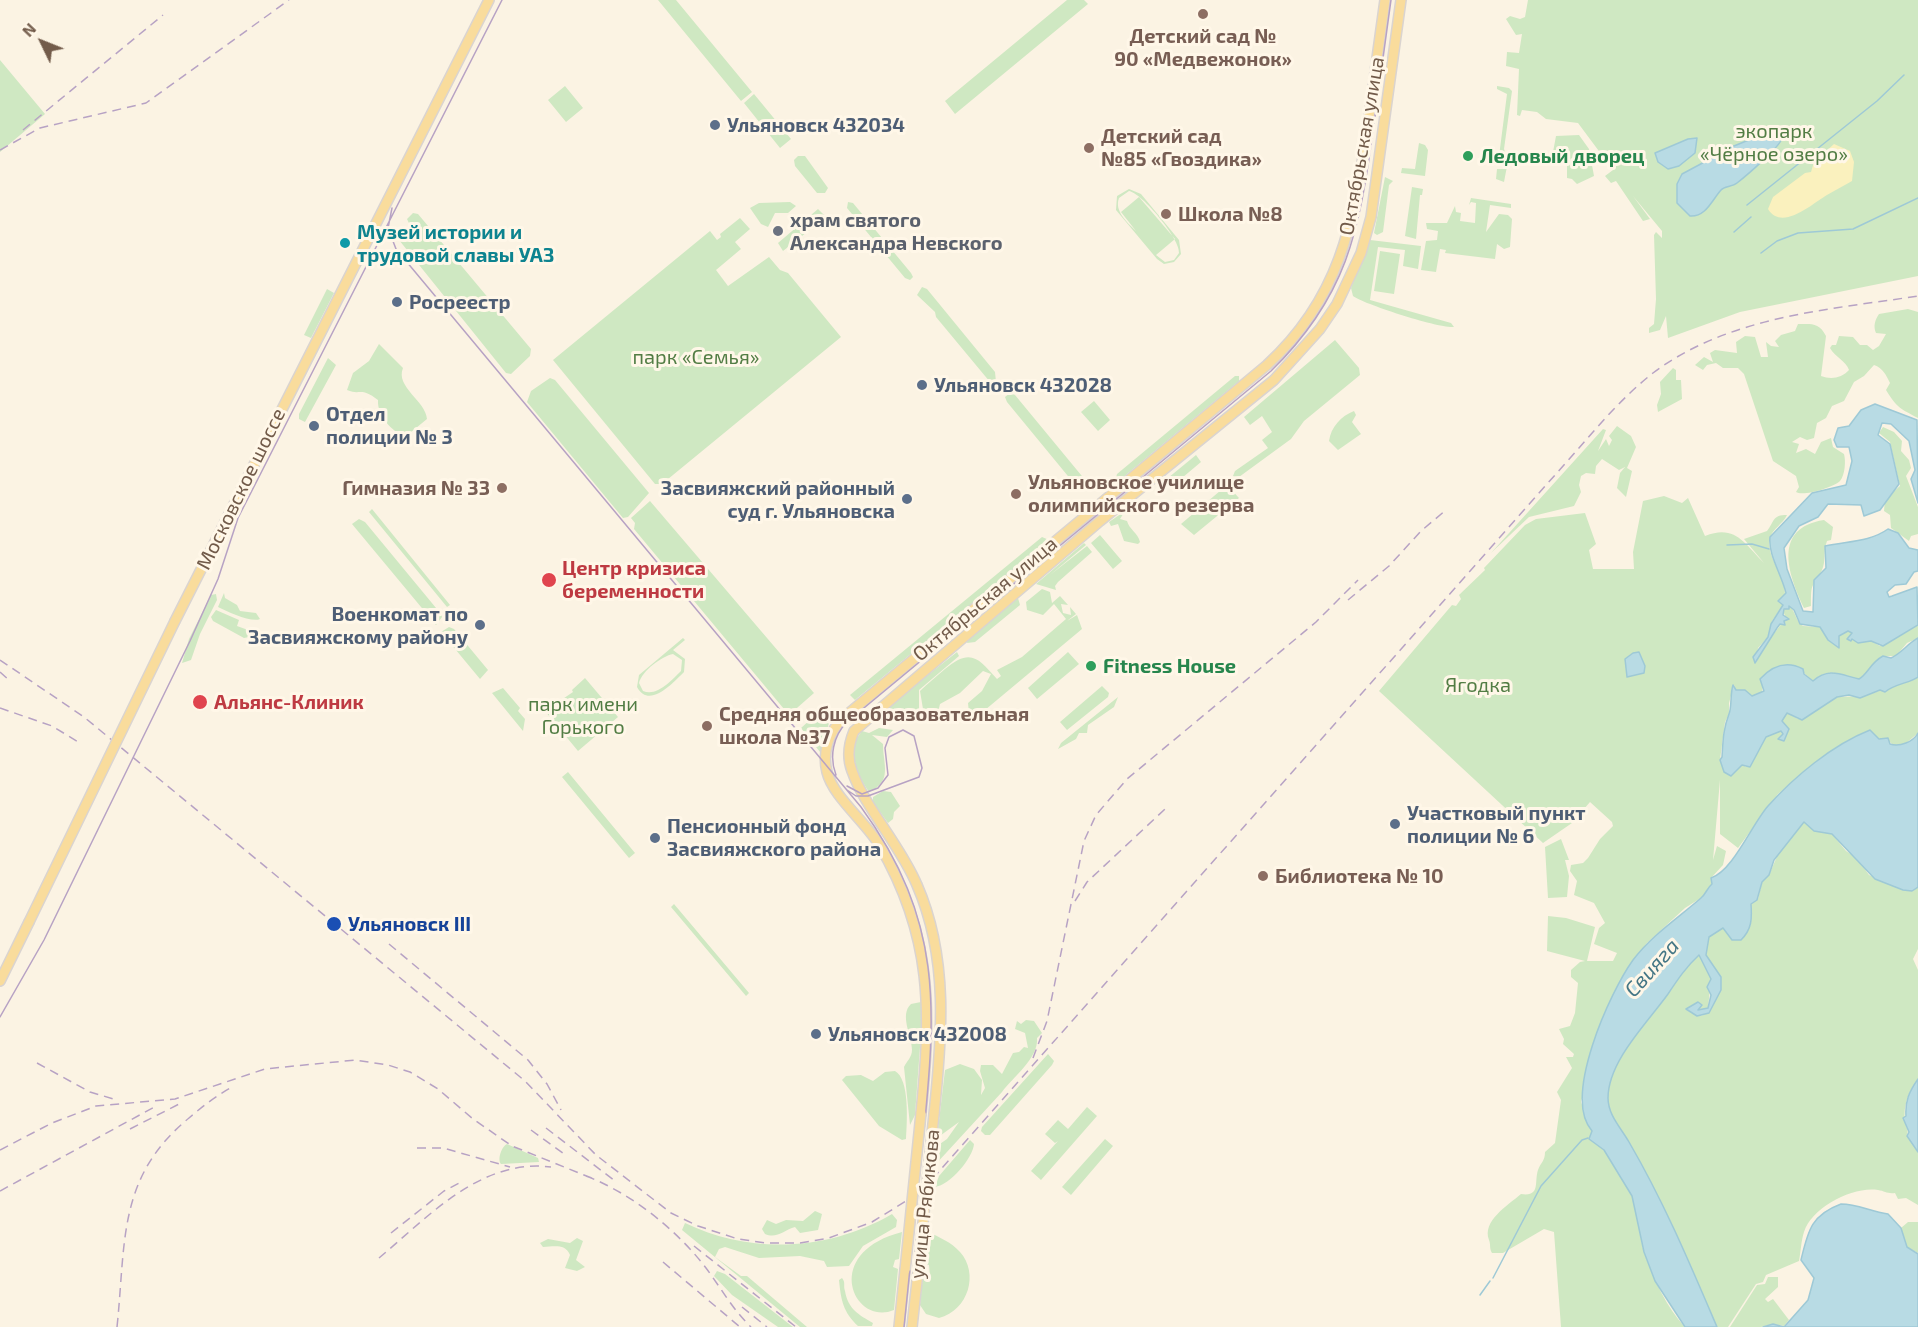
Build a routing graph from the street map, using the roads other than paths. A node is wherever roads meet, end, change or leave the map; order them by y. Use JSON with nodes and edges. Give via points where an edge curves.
{"nodes":[{"id":1,"x":489,"y":0,"type":"edge"},
{"id":2,"x":1385,"y":0,"type":"edge"},
{"id":3,"x":1401,"y":0,"type":"edge"},
{"id":4,"x":1373,"y":85,"type":"junction"},
{"id":5,"x":1389,"y":87,"type":"junction"},
{"id":6,"x":1091,"y":510,"type":"junction"},
{"id":7,"x":1100,"y":521,"type":"junction"},
{"id":8,"x":843,"y":718,"type":"junction"},
{"id":9,"x":854,"y":731,"type":"junction"},
{"id":10,"x":831,"y":783,"type":"joint"},
{"id":11,"x":0,"y":981,"type":"edge"},
{"id":12,"x":898,"y":1327,"type":"edge"},
{"id":13,"x":912,"y":1327,"type":"edge"}],
"edges":[{"from":1,"to":11,"type":"main road","name":"Московское шоссе","bridge":true,"via":[[175,621]]},
{"from":2,"to":4,"type":"main road","name":"Октябрьская улица"},
{"from":3,"to":5,"type":"main road","name":"Октябрьская улица"},
{"from":4,"to":5,"type":"main road"},
{"from":4,"to":6,"type":"main road","name":"Октябрьская улица","via":[[1348,237],[1314,313],[1267,364]]},
{"from":5,"to":7,"type":"main road","name":"Октябрьская улица","via":[[1371,217],[1361,253],[1330,316],[1274,380]]},
{"from":6,"to":7,"type":"main road"},
{"from":6,"to":8,"type":"main road","name":"Октябрьская улица"},
{"from":7,"to":9,"type":"main road","name":"Октябрьская улица"},
{"from":8,"to":9,"type":"main road"},
{"from":8,"to":10,"type":"main road","name":"Октябрьская улица","via":[[826,747]]},
{"from":9,"to":13,"type":"main road","name":"улица Рябикова","bridge":true,"via":[[849,758],[855,779],[914,878],[929,919],[942,1005],[938,1081]]},
{"from":10,"to":12,"type":"main road","name":"улица Рябикова","bridge":true,"via":[[880,845],[910,911],[926,979],[928,1039]]}]}
